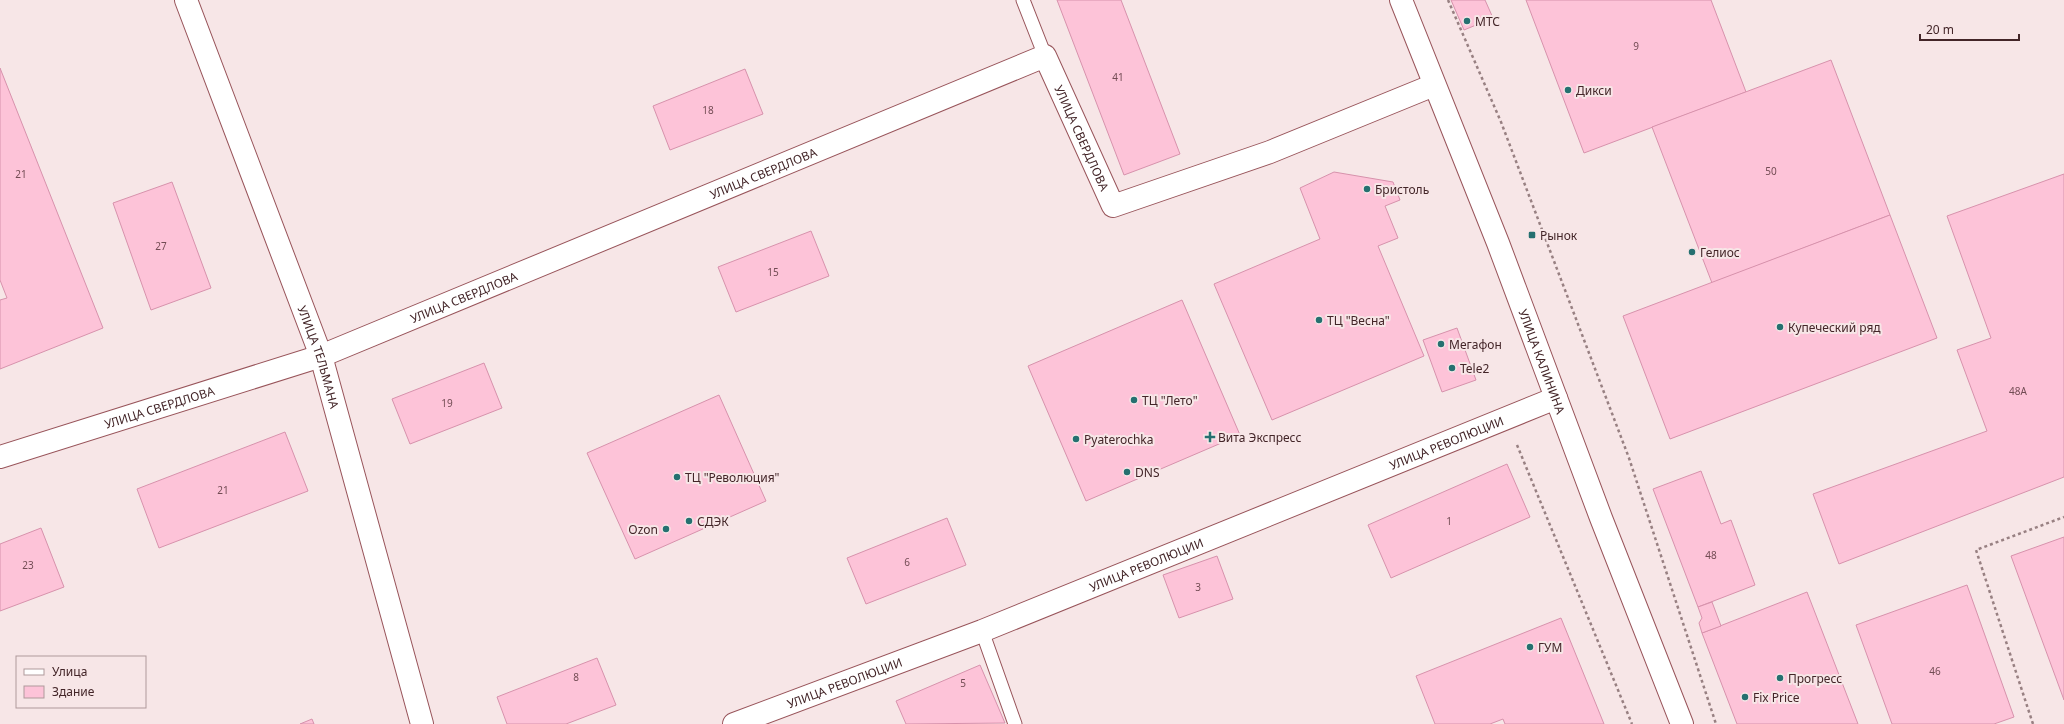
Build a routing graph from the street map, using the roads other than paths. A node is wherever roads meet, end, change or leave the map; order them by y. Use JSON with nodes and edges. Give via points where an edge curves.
{"nodes":[{"id":1,"x":186,"y":0,"type":"edge"},
{"id":2,"x":1023,"y":0,"type":"edge"},
{"id":3,"x":1401,"y":0,"type":"edge"},
{"id":4,"x":1045,"y":56,"type":"junction"},
{"id":5,"x":1434,"y":85,"type":"junction"},
{"id":6,"x":320,"y":356,"type":"junction"},
{"id":7,"x":1556,"y":398,"type":"junction"},
{"id":8,"x":0,"y":457,"type":"edge"},
{"id":9,"x":982,"y":631,"type":"junction"},
{"id":10,"x":422,"y":724,"type":"edge"},
{"id":11,"x":734,"y":724,"type":"edge"},
{"id":12,"x":1015,"y":724,"type":"edge"},
{"id":13,"x":1682,"y":724,"type":"edge"}],
"edges":[{"from":1,"to":6,"type":"street","name":"УЛИЦА ТЕЛЬМАНА"},
{"from":2,"to":4,"type":"lane"},
{"from":3,"to":5,"type":"street","name":"УЛИЦА КАЛИНИНА"},
{"from":4,"to":5,"type":"street","name":"УЛИЦА СВЕРДЛОВА","via":[[1113,206],[1270,152]]},
{"from":4,"to":6,"type":"street","name":"УЛИЦА СВЕРДЛОВА"},
{"from":5,"to":7,"type":"street","name":"УЛИЦА КАЛИНИНА","via":[[1498,243]]},
{"from":6,"to":8,"type":"street","name":"УЛИЦА СВЕРДЛОВА"},
{"from":6,"to":10,"type":"street","name":"УЛИЦА ТЕЛЬМАНА"},
{"from":7,"to":9,"type":"street","name":"УЛИЦА РЕВОЛЮЦИИ"},
{"from":7,"to":13,"type":"street","name":"УЛИЦА КАЛИНИНА","via":[[1600,518]]},
{"from":9,"to":11,"type":"street","name":"УЛИЦА РЕВОЛЮЦИИ"},
{"from":9,"to":12,"type":"lane"}]}
